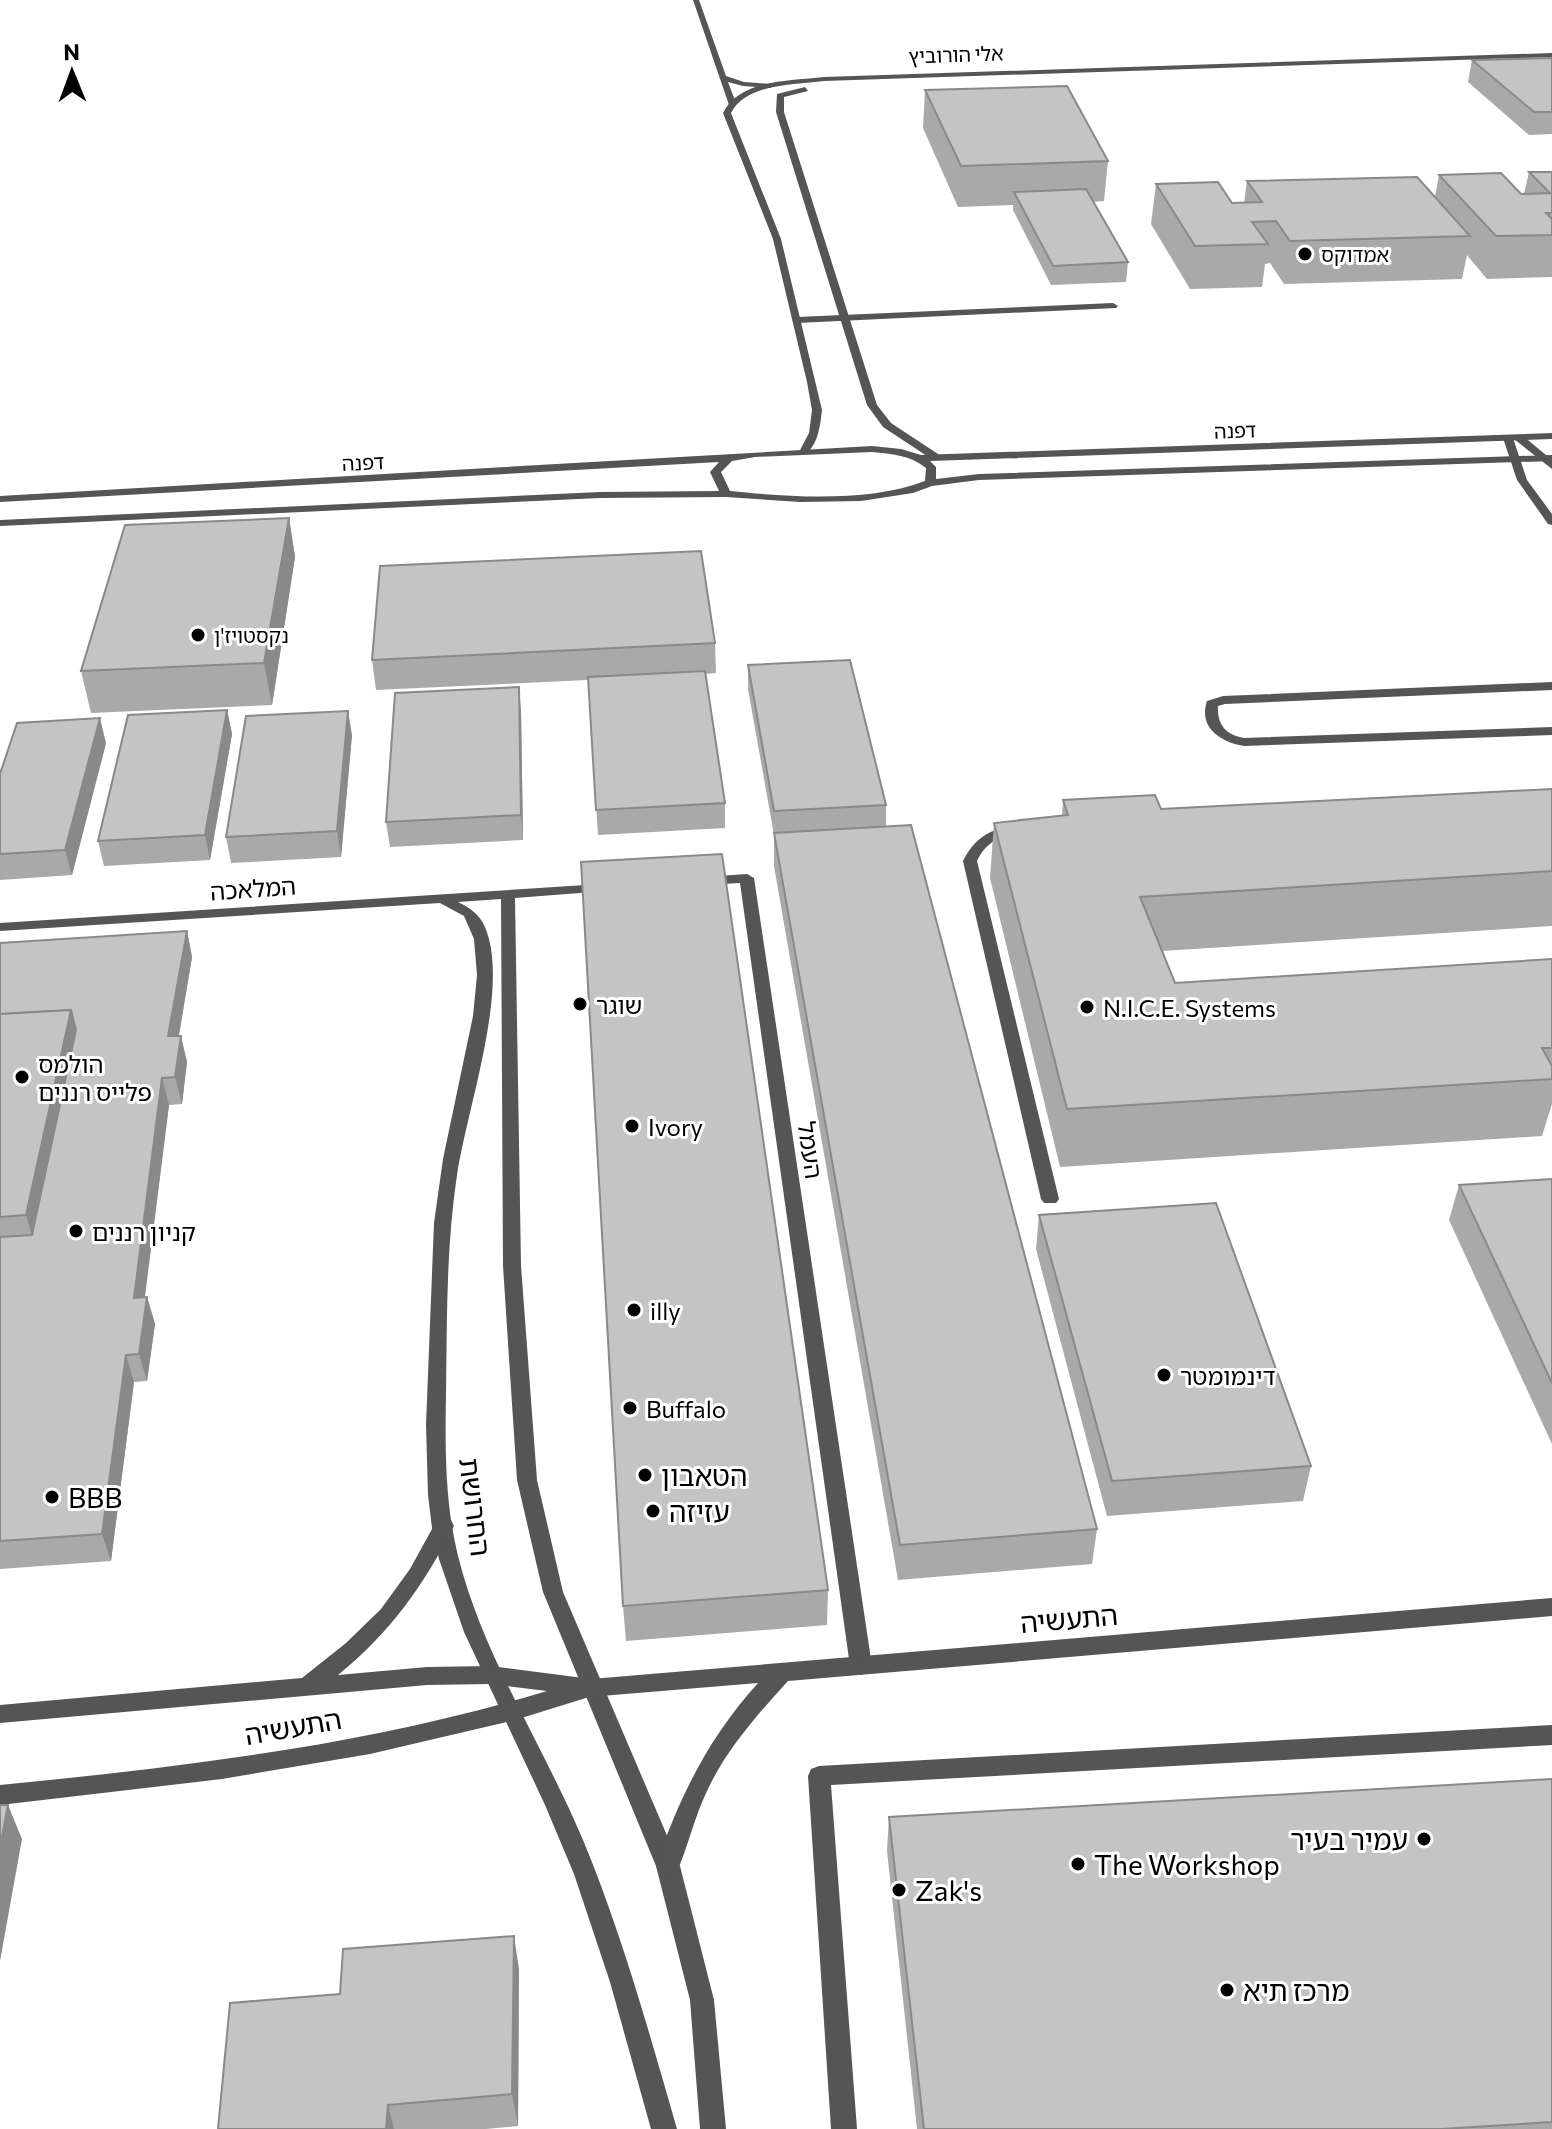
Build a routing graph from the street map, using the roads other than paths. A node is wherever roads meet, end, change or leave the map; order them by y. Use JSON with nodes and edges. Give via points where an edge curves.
{"nodes":[{"id":1,"x":696,"y":0,"type":"edge"},
{"id":2,"x":1552,"y":58,"type":"edge"},
{"id":3,"x":722,"y":77,"type":"junction"},
{"id":4,"x":768,"y":86,"type":"junction"},
{"id":5,"x":732,"y":103,"type":"junction"},
{"id":6,"x":1113,"y":306,"type":"dead end"},
{"id":7,"x":847,"y":318,"type":"junction"},
{"id":8,"x":797,"y":320,"type":"junction"},
{"id":9,"x":1552,"y":436,"type":"edge"},
{"id":10,"x":1513,"y":437,"type":"junction"},
{"id":11,"x":804,"y":452,"type":"junction"},
{"id":12,"x":729,"y":458,"type":"junction"},
{"id":13,"x":920,"y":458,"type":"junction"},
{"id":14,"x":937,"y":458,"type":"junction"},
{"id":15,"x":1516,"y":459,"type":"junction"},
{"id":16,"x":1550,"y":461,"type":"edge"},
{"id":17,"x":930,"y":483,"type":"junction"},
{"id":18,"x":726,"y":494,"type":"junction"},
{"id":19,"x":0,"y":499,"type":"edge"},
{"id":20,"x":1552,"y":522,"type":"edge"},
{"id":21,"x":0,"y":523,"type":"edge"},
{"id":22,"x":1552,"y":686,"type":"edge"},
{"id":23,"x":1552,"y":731,"type":"edge"},
{"id":24,"x":1037,"y":826,"type":"edge"},
{"id":25,"x":683,"y":882,"type":"edge"},
{"id":26,"x":620,"y":887,"type":"edge"},
{"id":27,"x":508,"y":894,"type":"junction"},
{"id":28,"x":421,"y":899,"type":"junction"},
{"id":29,"x":0,"y":927,"type":"edge"},
{"id":30,"x":1050,"y":1199,"type":"dead end"},
{"id":31,"x":444,"y":1526,"type":"junction"},
{"id":32,"x":1552,"y":1607,"type":"edge"},
{"id":33,"x":861,"y":1666,"type":"junction"},
{"id":34,"x":782,"y":1672,"type":"junction"},
{"id":35,"x":491,"y":1675,"type":"junction"},
{"id":36,"x":309,"y":1685,"type":"junction"},
{"id":37,"x":591,"y":1688,"type":"junction"},
{"id":38,"x":0,"y":1714,"type":"edge"},
{"id":39,"x":509,"y":1714,"type":"junction"},
{"id":40,"x":1552,"y":1735,"type":"edge"},
{"id":41,"x":0,"y":1795,"type":"edge"},
{"id":42,"x":668,"y":1866,"type":"junction"},
{"id":43,"x":664,"y":2129,"type":"edge"},
{"id":44,"x":713,"y":2129,"type":"edge"},
{"id":45,"x":844,"y":2129,"type":"edge"}],
"edges":[{"from":1,"to":3,"type":"street"},
{"from":2,"to":4,"type":"street","name":"אלי הורוביץ","via":[[921,73]]},
{"from":2,"to":7,"type":"street","name":"אלי הורוביץ","via":[[897,81],[780,96],[780,112]]},
{"from":3,"to":4,"type":"street"},
{"from":3,"to":5,"type":"street"},
{"from":4,"to":5,"type":"street","name":"אלי הורוביץ"},
{"from":5,"to":8,"type":"street","via":[[727,113],[777,239]]},
{"from":6,"to":7,"type":"street"},
{"from":7,"to":8,"type":"street"},
{"from":7,"to":14,"type":"street","name":"אלי הורוביץ","via":[[872,405],[887,425]]},
{"from":8,"to":11,"type":"street","via":[[817,410]]},
{"from":9,"to":10,"type":"street","name":"דפנה"},
{"from":10,"to":14,"type":"street","name":"דפנה"},
{"from":10,"to":15,"type":"street"},
{"from":10,"to":16,"type":"street"},
{"from":11,"to":12,"type":"street","name":"דפנה"},
{"from":11,"to":13,"type":"street","name":"דפנה","via":[[872,449]]},
{"from":12,"to":18,"type":"street","via":[[715,472]]},
{"from":12,"to":19,"type":"street","name":"דפנה"},
{"from":13,"to":14,"type":"street","name":"דפנה"},
{"from":13,"to":17,"type":"street","via":[[931,467]]},
{"from":15,"to":16,"type":"street","name":"דפנה"},
{"from":15,"to":17,"type":"street","name":"דפנה"},
{"from":15,"to":20,"type":"street","via":[[1522,480]]},
{"from":17,"to":18,"type":"street","name":"דפנה","via":[[905,493],[761,499]]},
{"from":18,"to":21,"type":"street","name":"דפנה","via":[[600,495]]},
{"from":22,"to":23,"type":"street","via":[[1223,700],[1212,704],[1210,712],[1216,731],[1244,742]]},
{"from":24,"to":30,"type":"street","via":[[994,833],[978,843],[970,861]]},
{"from":25,"to":33,"type":"street","name":"העמל","via":[[747,878]]},
{"from":26,"to":27,"type":"street"},
{"from":27,"to":28,"type":"street","name":"המלאכה"},
{"from":27,"to":37,"type":"street","via":[[512,1266],[527,1480],[553,1592]]},
{"from":28,"to":29,"type":"street","name":"המלאכה"},
{"from":28,"to":31,"type":"street","name":"החרושת","via":[[458,903],[473,916],[482,936],[483,1014],[451,1157],[441,1237],[438,1488]]},
{"from":31,"to":35,"type":"street","name":"החרושת","via":[[448,1558]]},
{"from":31,"to":36,"type":"street","via":[[397,1608],[359,1647]]},
{"from":32,"to":33,"type":"street","name":"התעשיה"},
{"from":33,"to":34,"type":"street","name":"התעשיה"},
{"from":34,"to":37,"type":"street","name":"התעשיה"},
{"from":34,"to":42,"type":"street","via":[[739,1718],[708,1763],[686,1804]]},
{"from":35,"to":36,"type":"street","name":"התעשיה"},
{"from":35,"to":37,"type":"street","name":"התעשיה"},
{"from":35,"to":39,"type":"street","name":"החרושת"},
{"from":36,"to":38,"type":"street","name":"התעשיה"},
{"from":37,"to":39,"type":"street","name":"התעשיה"},
{"from":37,"to":42,"type":"street"},
{"from":39,"to":41,"type":"street","name":"התעשיה","via":[[284,1759],[128,1783]]},
{"from":39,"to":43,"type":"street","name":"החרושת","via":[[570,1837],[619,1971]]},
{"from":40,"to":45,"type":"street","via":[[819,1776]]},
{"from":42,"to":44,"type":"street","via":[[702,2000]]}]}
